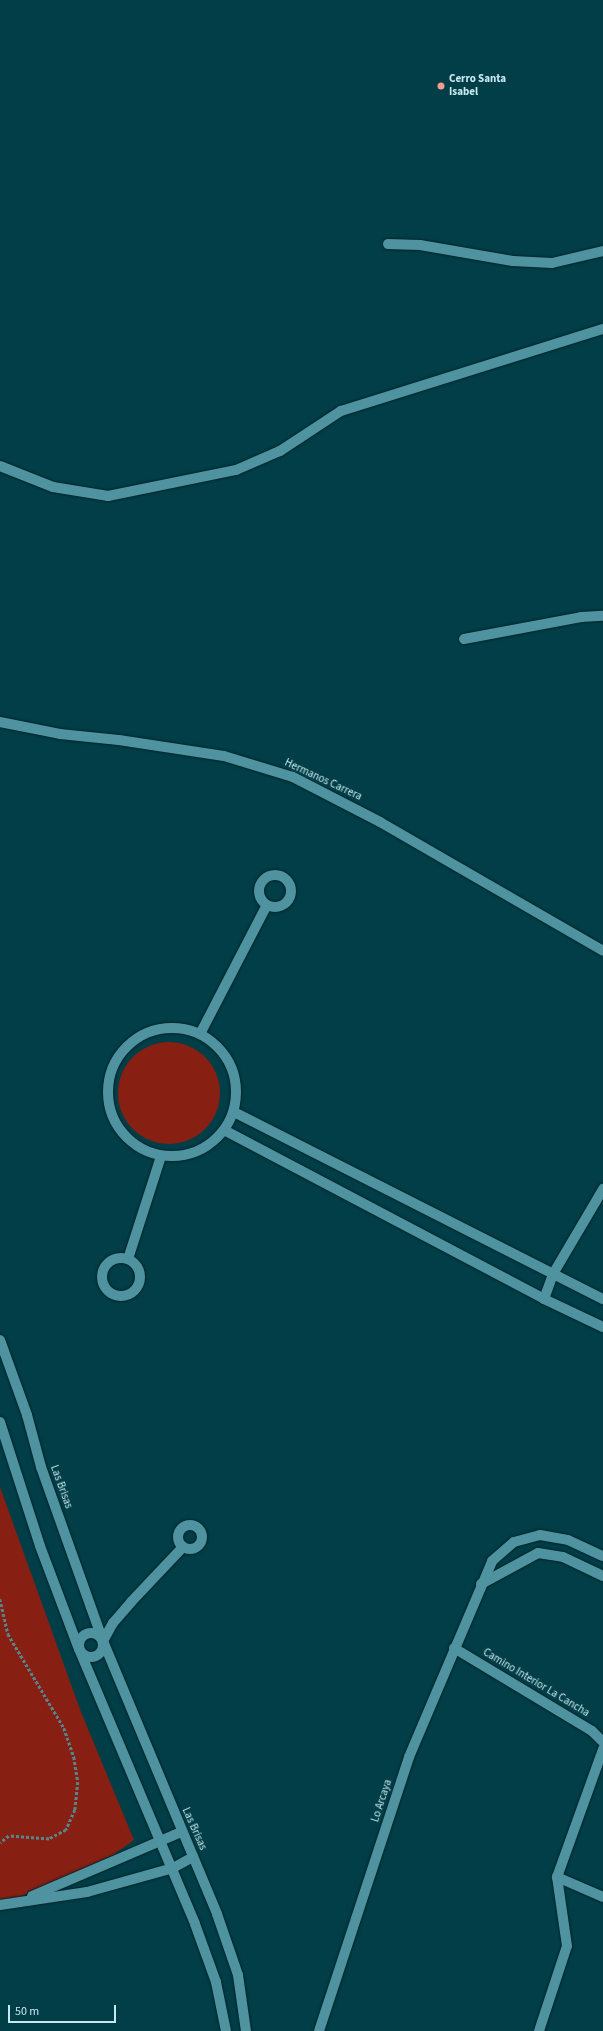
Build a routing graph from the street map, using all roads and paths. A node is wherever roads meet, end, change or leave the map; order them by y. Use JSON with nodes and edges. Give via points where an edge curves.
{"nodes":[{"id":1,"x":388,"y":244,"type":"dead end"},
{"id":2,"x":603,"y":251,"type":"edge"},
{"id":3,"x":603,"y":329,"type":"edge"},
{"id":4,"x":0,"y":466,"type":"edge"},
{"id":5,"x":603,"y":616,"type":"edge"},
{"id":6,"x":464,"y":639,"type":"dead end"},
{"id":7,"x":0,"y":722,"type":"edge"},
{"id":8,"x":267,"y":905,"type":"dead end"},
{"id":9,"x":603,"y":951,"type":"edge"},
{"id":10,"x":200,"y":1034,"type":"junction"},
{"id":11,"x":234,"y":1112,"type":"junction"},
{"id":12,"x":224,"y":1130,"type":"junction"},
{"id":13,"x":161,"y":1156,"type":"junction"},
{"id":14,"x":603,"y":1189,"type":"edge"},
{"id":15,"x":128,"y":1260,"type":"dead end"},
{"id":16,"x":553,"y":1274,"type":"junction"},
{"id":17,"x":544,"y":1299,"type":"junction"},
{"id":18,"x":603,"y":1299,"type":"edge"},
{"id":19,"x":603,"y":1327,"type":"edge"},
{"id":20,"x":0,"y":1340,"type":"edge"},
{"id":21,"x":0,"y":1422,"type":"edge"},
{"id":22,"x":183,"y":1547,"type":"dead end"},
{"id":23,"x":603,"y":1556,"type":"edge"},
{"id":24,"x":603,"y":1576,"type":"edge"},
{"id":25,"x":481,"y":1584,"type":"junction"},
{"id":26,"x":0,"y":1599,"type":"edge"},
{"id":27,"x":103,"y":1641,"type":"junction"},
{"id":28,"x":454,"y":1648,"type":"junction"},
{"id":29,"x":79,"y":1649,"type":"junction"},
{"id":30,"x":603,"y":1742,"type":"edge"},
{"id":31,"x":603,"y":1749,"type":"edge"},
{"id":32,"x":181,"y":1832,"type":"junction"},
{"id":33,"x":161,"y":1841,"type":"junction"},
{"id":34,"x":0,"y":1843,"type":"edge"},
{"id":35,"x":193,"y":1857,"type":"junction"},
{"id":36,"x":173,"y":1868,"type":"junction"},
{"id":37,"x":557,"y":1877,"type":"junction"},
{"id":38,"x":603,"y":1897,"type":"edge"},
{"id":39,"x":20,"y":1901,"type":"junction"},
{"id":40,"x":0,"y":1905,"type":"edge"},
{"id":41,"x":226,"y":2031,"type":"edge"},
{"id":42,"x":246,"y":2031,"type":"edge"},
{"id":43,"x":319,"y":2031,"type":"edge"},
{"id":44,"x":539,"y":2031,"type":"edge"}],
"edges":[{"from":1,"to":2,"type":"street","via":[[420,245],[513,261],[552,263]]},
{"from":3,"to":4,"type":"street","via":[[341,411],[280,451],[236,470],[108,496],[53,487]]},
{"from":5,"to":6,"type":"street","via":[[581,617]]},
{"from":7,"to":9,"type":"street","name":"Hermanos Carrera","via":[[60,734],[219,755],[247,761],[287,775],[380,822]]},
{"from":8,"to":10,"type":"street"},
{"from":10,"to":11,"type":"street","via":[[219,1047],[232,1066],[236,1089]]},
{"from":10,"to":13,"type":"street","via":[[179,1028],[157,1029],[137,1038],[120,1053],[110,1072],[107,1094],[112,1116],[119,1128],[140,1149]]},
{"from":11,"to":12,"type":"street"},
{"from":11,"to":16,"type":"street"},
{"from":12,"to":13,"type":"street","via":[[207,1147],[185,1156]]},
{"from":12,"to":17,"type":"street"},
{"from":13,"to":15,"type":"street"},
{"from":14,"to":16,"type":"street"},
{"from":16,"to":17,"type":"street"},
{"from":16,"to":18,"type":"street"},
{"from":17,"to":19,"type":"street"},
{"from":20,"to":27,"type":"street","name":"Las Brisas","via":[[27,1415],[41,1467]]},
{"from":21,"to":29,"type":"street","via":[[40,1546]]},
{"from":22,"to":27,"type":"street","via":[[113,1623]]},
{"from":23,"to":25,"type":"street","name":"Lo Arcaya","via":[[568,1540],[540,1535],[514,1542],[492,1562]]},
{"from":24,"to":25,"type":"street","via":[[563,1557],[538,1553]]},
{"from":25,"to":28,"type":"street","name":"Lo Arcaya"},
{"from":26,"to":34,"type":"path","via":[[8,1634],[64,1728],[74,1757],[78,1782],[75,1810],[66,1830],[49,1839],[15,1835]]},
{"from":27,"to":29,"type":"street","via":[[98,1635],[86,1634],[79,1642]]},
{"from":27,"to":29,"type":"street","via":[[102,1652],[95,1657],[85,1656]]},
{"from":27,"to":32,"type":"street","name":"Las Brisas"},
{"from":28,"to":30,"type":"street","name":"Camino Interior La Cancha","via":[[592,1731]]},
{"from":28,"to":43,"type":"street","name":"Lo Arcaya","via":[[409,1757]]},
{"from":29,"to":33,"type":"street"},
{"from":31,"to":37,"type":"street"},
{"from":32,"to":33,"type":"street"},
{"from":32,"to":35,"type":"street","name":"Las Brisas"},
{"from":33,"to":36,"type":"street"},
{"from":33,"to":39,"type":"street"},
{"from":35,"to":36,"type":"street"},
{"from":35,"to":42,"type":"street","name":"Las Brisas","via":[[238,1974]]},
{"from":36,"to":39,"type":"street","via":[[87,1892]]},
{"from":36,"to":41,"type":"street","via":[[216,1982]]},
{"from":37,"to":38,"type":"street"},
{"from":37,"to":44,"type":"street","via":[[567,1946]]},
{"from":39,"to":40,"type":"street"}]}
